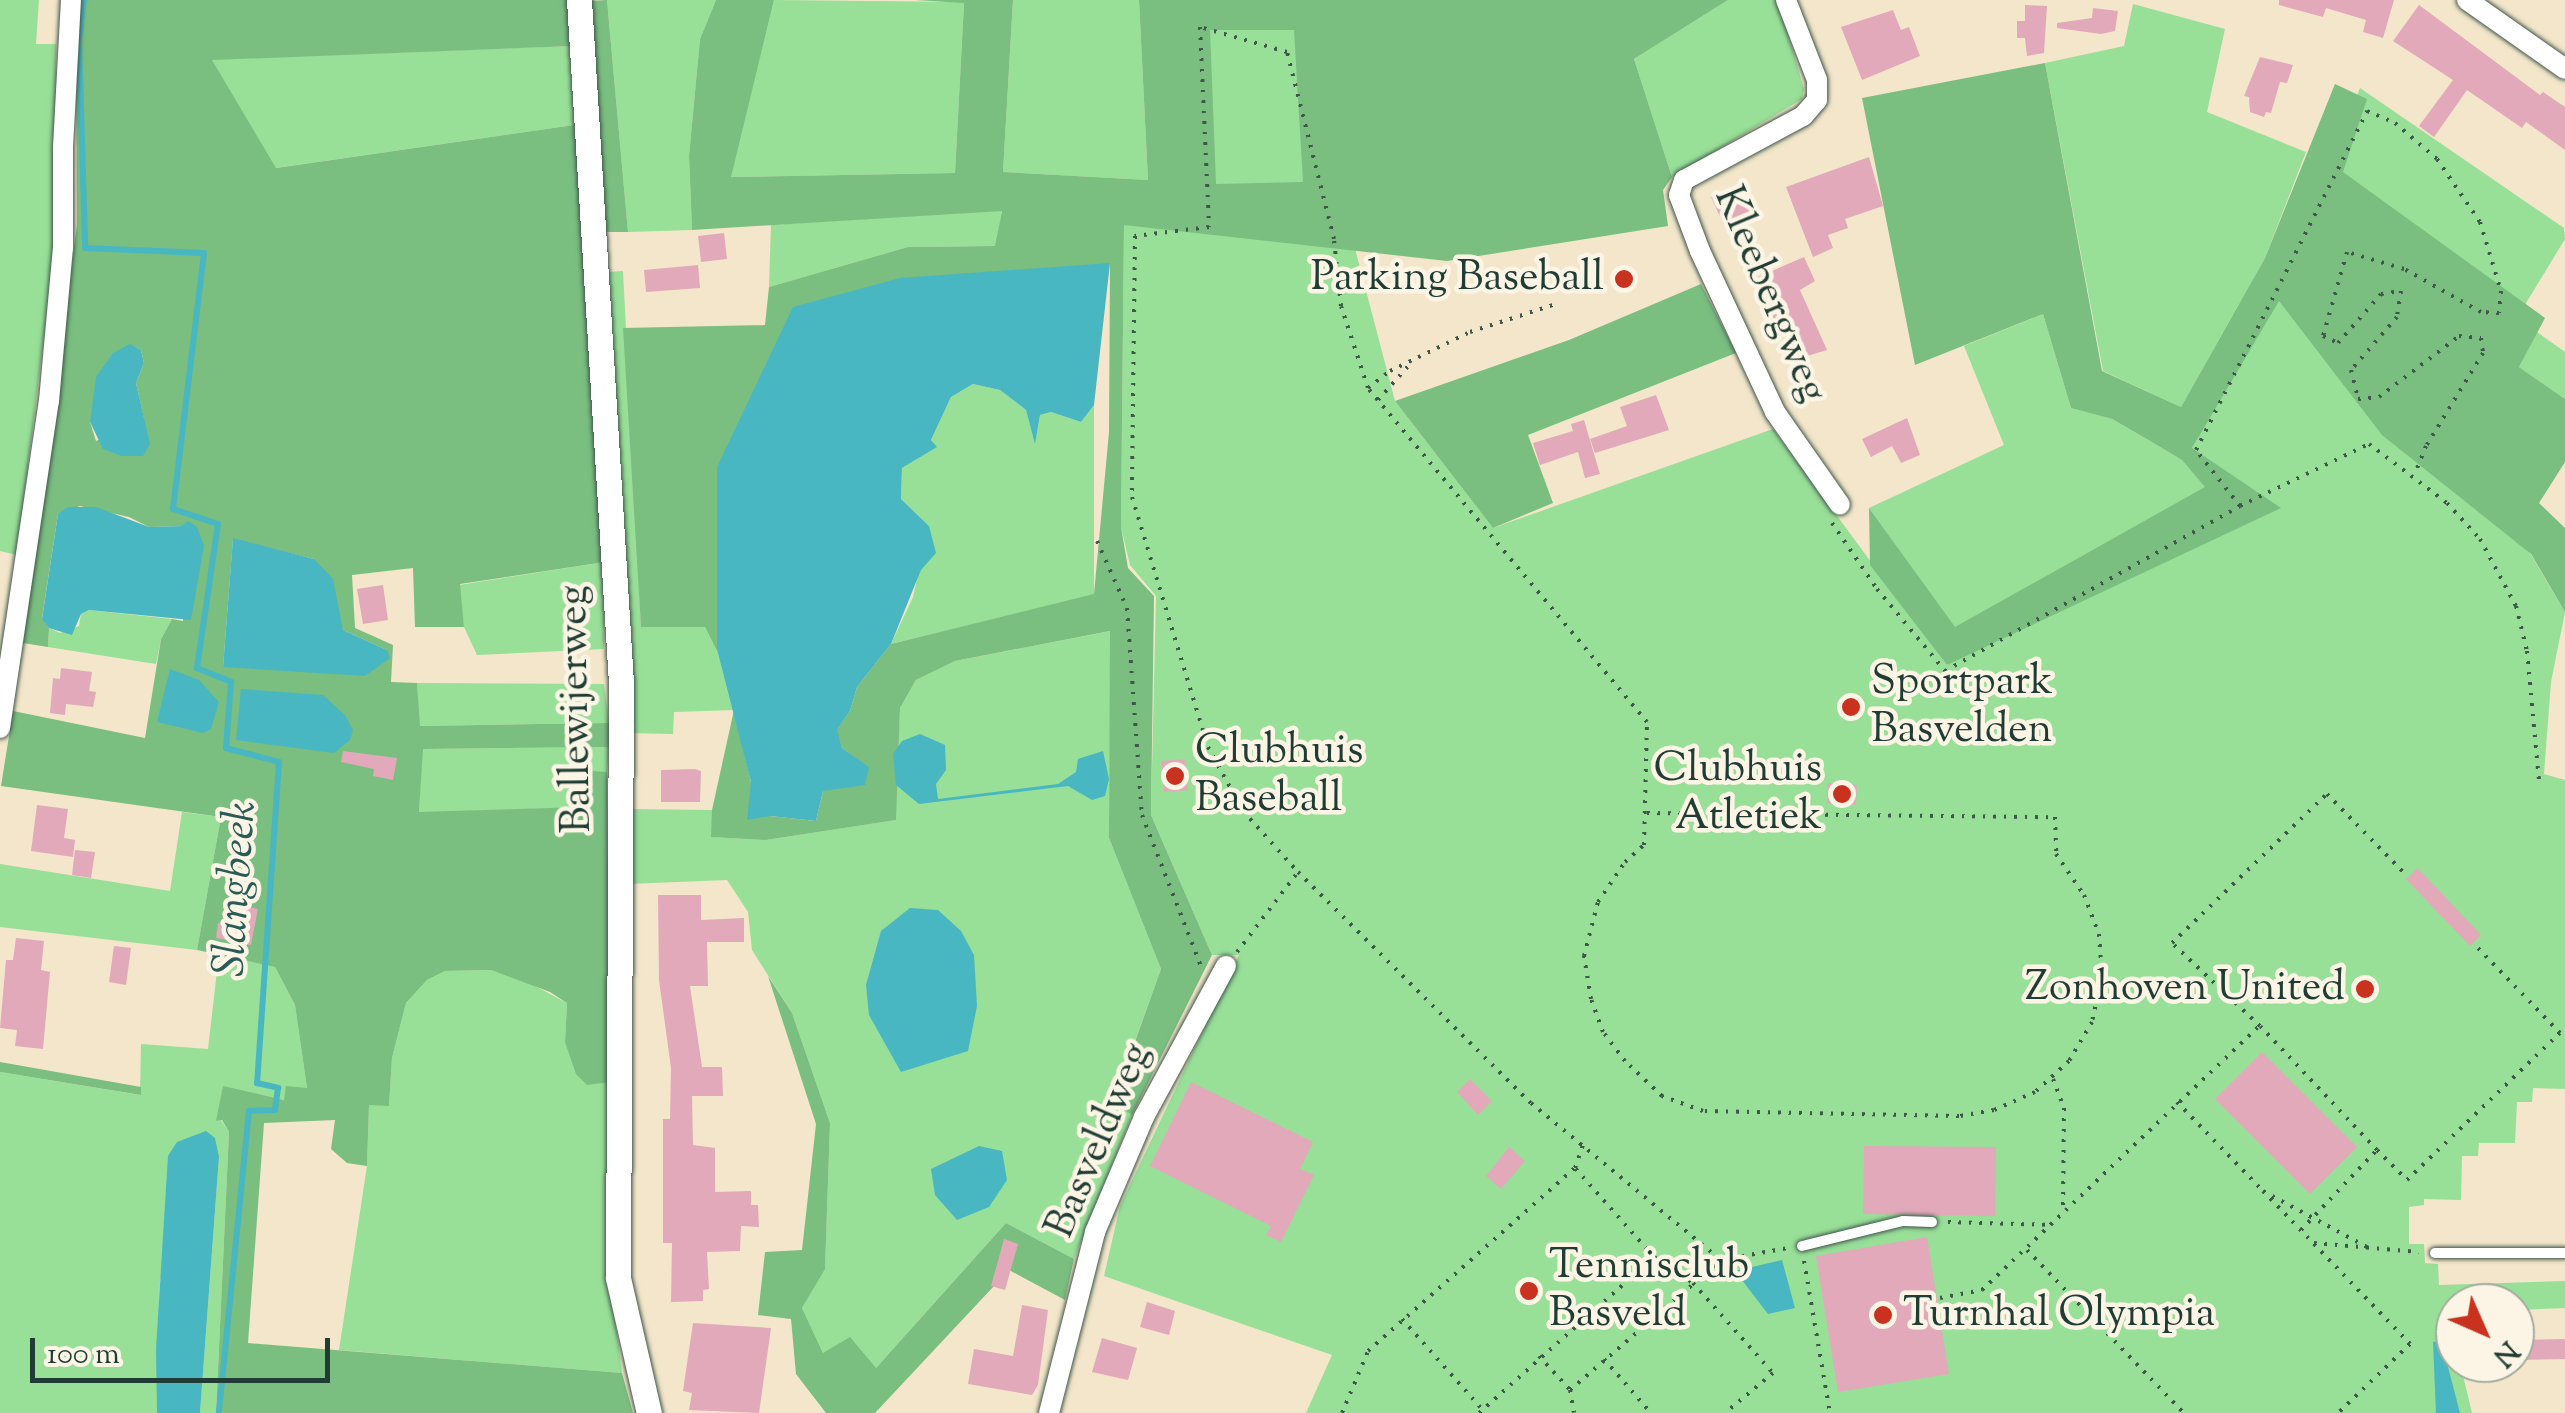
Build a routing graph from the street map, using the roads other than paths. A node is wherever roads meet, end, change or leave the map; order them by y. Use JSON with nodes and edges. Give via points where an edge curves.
{"nodes":[{"id":1,"x":71,"y":0,"type":"edge"},
{"id":2,"x":579,"y":0,"type":"edge"},
{"id":3,"x":1786,"y":0,"type":"edge"},
{"id":4,"x":2467,"y":0,"type":"edge"},
{"id":5,"x":2565,"y":69,"type":"edge"},
{"id":6,"x":1831,"y":508,"type":"road end"},
{"id":7,"x":0,"y":728,"type":"edge"},
{"id":8,"x":1226,"y":966,"type":"road end"},
{"id":9,"x":1932,"y":1222,"type":"road end"},
{"id":10,"x":1802,"y":1246,"type":"road end"},
{"id":11,"x":2429,"y":1253,"type":"road end"},
{"id":12,"x":2565,"y":1253,"type":"edge"},
{"id":13,"x":649,"y":1413,"type":"edge"},
{"id":14,"x":1049,"y":1413,"type":"edge"}],
"edges":[{"from":1,"to":7,"type":"street","via":[[64,248]]},
{"from":2,"to":13,"type":"street","name":"Ballewijerweg","via":[[620,682],[618,1278]]},
{"from":3,"to":6,"type":"street","name":"Kleebergweg","via":[[1817,100],[1803,116],[1684,180],[1678,195],[1775,412]]},
{"from":4,"to":5,"type":"street"},
{"from":8,"to":14,"type":"street","name":"Basveldweg","via":[[1144,1117],[1095,1232]]},
{"from":9,"to":10,"type":"lane","via":[[1903,1221]]},
{"from":11,"to":12,"type":"lane"}]}
